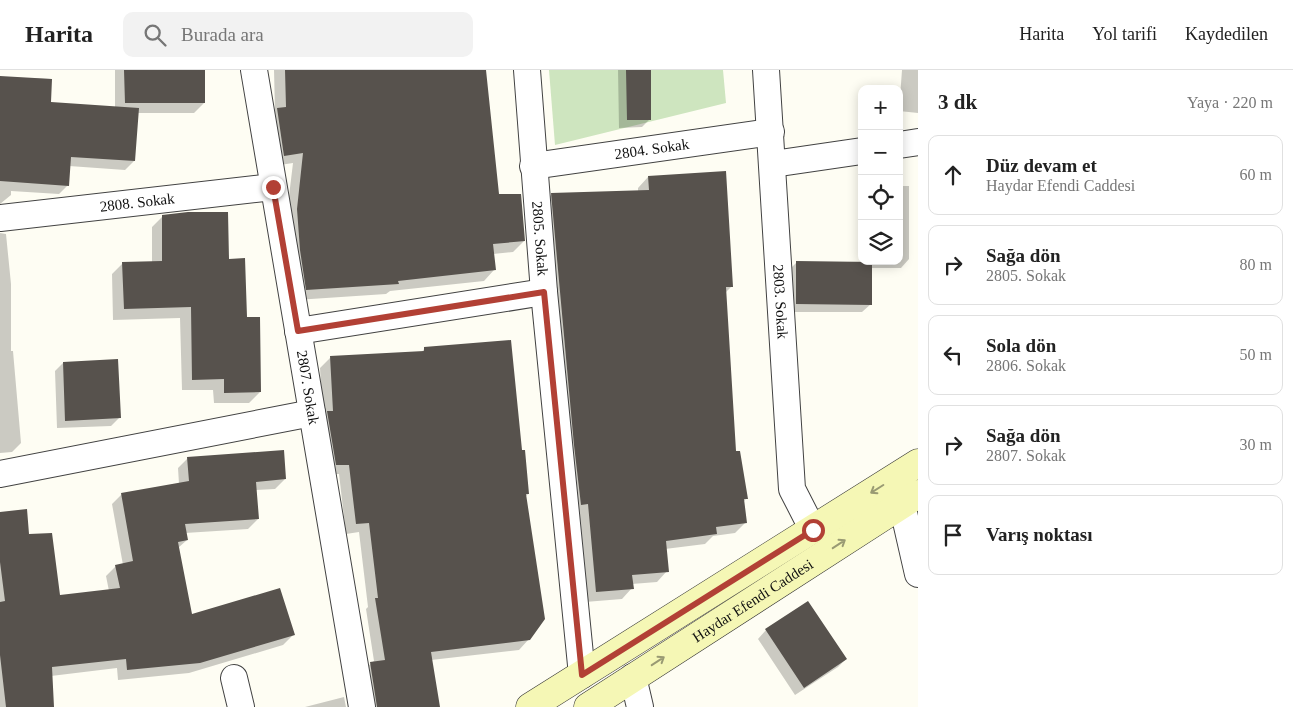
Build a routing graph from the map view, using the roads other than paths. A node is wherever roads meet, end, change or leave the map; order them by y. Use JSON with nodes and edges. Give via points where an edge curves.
{"nodes":[{"id":1,"x":254,"y":70,"type":"edge"},
{"id":2,"x":527,"y":70,"type":"edge"},
{"id":3,"x":766,"y":70,"type":"edge"},
{"id":4,"x":771,"y":132,"type":"junction"},
{"id":5,"x":918,"y":142,"type":"edge"},
{"id":6,"x":903,"y":144,"type":"edge"},
{"id":7,"x":858,"y":152,"type":"edge"},
{"id":8,"x":773,"y":164,"type":"junction"},
{"id":9,"x":533,"y":166,"type":"junction"},
{"id":10,"x":273,"y":187,"type":"junction"},
{"id":11,"x":0,"y":218,"type":"edge"},
{"id":12,"x":544,"y":292,"type":"junction"},
{"id":13,"x":298,"y":331,"type":"junction"},
{"id":14,"x":312,"y":413,"type":"junction"},
{"id":15,"x":918,"y":463,"type":"edge"},
{"id":16,"x":0,"y":474,"type":"edge"},
{"id":17,"x":910,"y":499,"type":"edge"},
{"id":18,"x":813,"y":530,"type":"junction"},
{"id":19,"x":918,"y":574,"type":"edge"},
{"id":20,"x":582,"y":675,"type":"junction"},
{"id":21,"x":634,"y":676,"type":"junction"},
{"id":22,"x":234,"y":678,"type":"dead end"},
{"id":23,"x":242,"y":707,"type":"edge"},
{"id":24,"x":362,"y":707,"type":"edge"},
{"id":25,"x":530,"y":707,"type":"edge"},
{"id":26,"x":588,"y":707,"type":"edge"},
{"id":27,"x":640,"y":707,"type":"edge"}],
"edges":[{"from":1,"to":10,"type":"street","name":"2807. Sokak"},
{"from":2,"to":9,"type":"street","name":"2805. Sokak"},
{"from":3,"to":4,"type":"street","name":"2803. Sokak"},
{"from":4,"to":8,"type":"street","name":"2803. Sokak"},
{"from":4,"to":9,"type":"street","name":"2804. Sokak"},
{"from":5,"to":6,"type":"street"},
{"from":7,"to":8,"type":"street"},
{"from":8,"to":18,"type":"street","name":"2803. Sokak","via":[[792,489]]},
{"from":9,"to":12,"type":"street","name":"2805. Sokak"},
{"from":10,"to":11,"type":"street","name":"2808. Sokak"},
{"from":10,"to":13,"type":"street","name":"2807. Sokak"},
{"from":12,"to":13,"type":"street"},
{"from":12,"to":20,"type":"street","name":"2805. Sokak"},
{"from":13,"to":14,"type":"street","name":"2807. Sokak"},
{"from":14,"to":16,"type":"street"},
{"from":14,"to":24,"type":"street","name":"2807. Sokak"},
{"from":15,"to":18,"type":"main road","name":"Haydar Efendi Caddesi","one_way":true},
{"from":17,"to":19,"type":"street"},
{"from":21,"to":17,"type":"main road","name":"Haydar Efendi Caddesi","one_way":true},
{"from":18,"to":20,"type":"main road","name":"Haydar Efendi Caddesi"},
{"from":20,"to":25,"type":"main road","name":"Haydar Efendi Caddesi"},
{"from":21,"to":26,"type":"main road","name":"Haydar Efendi Caddesi"},
{"from":21,"to":27,"type":"street"},
{"from":22,"to":23,"type":"street"}]}
